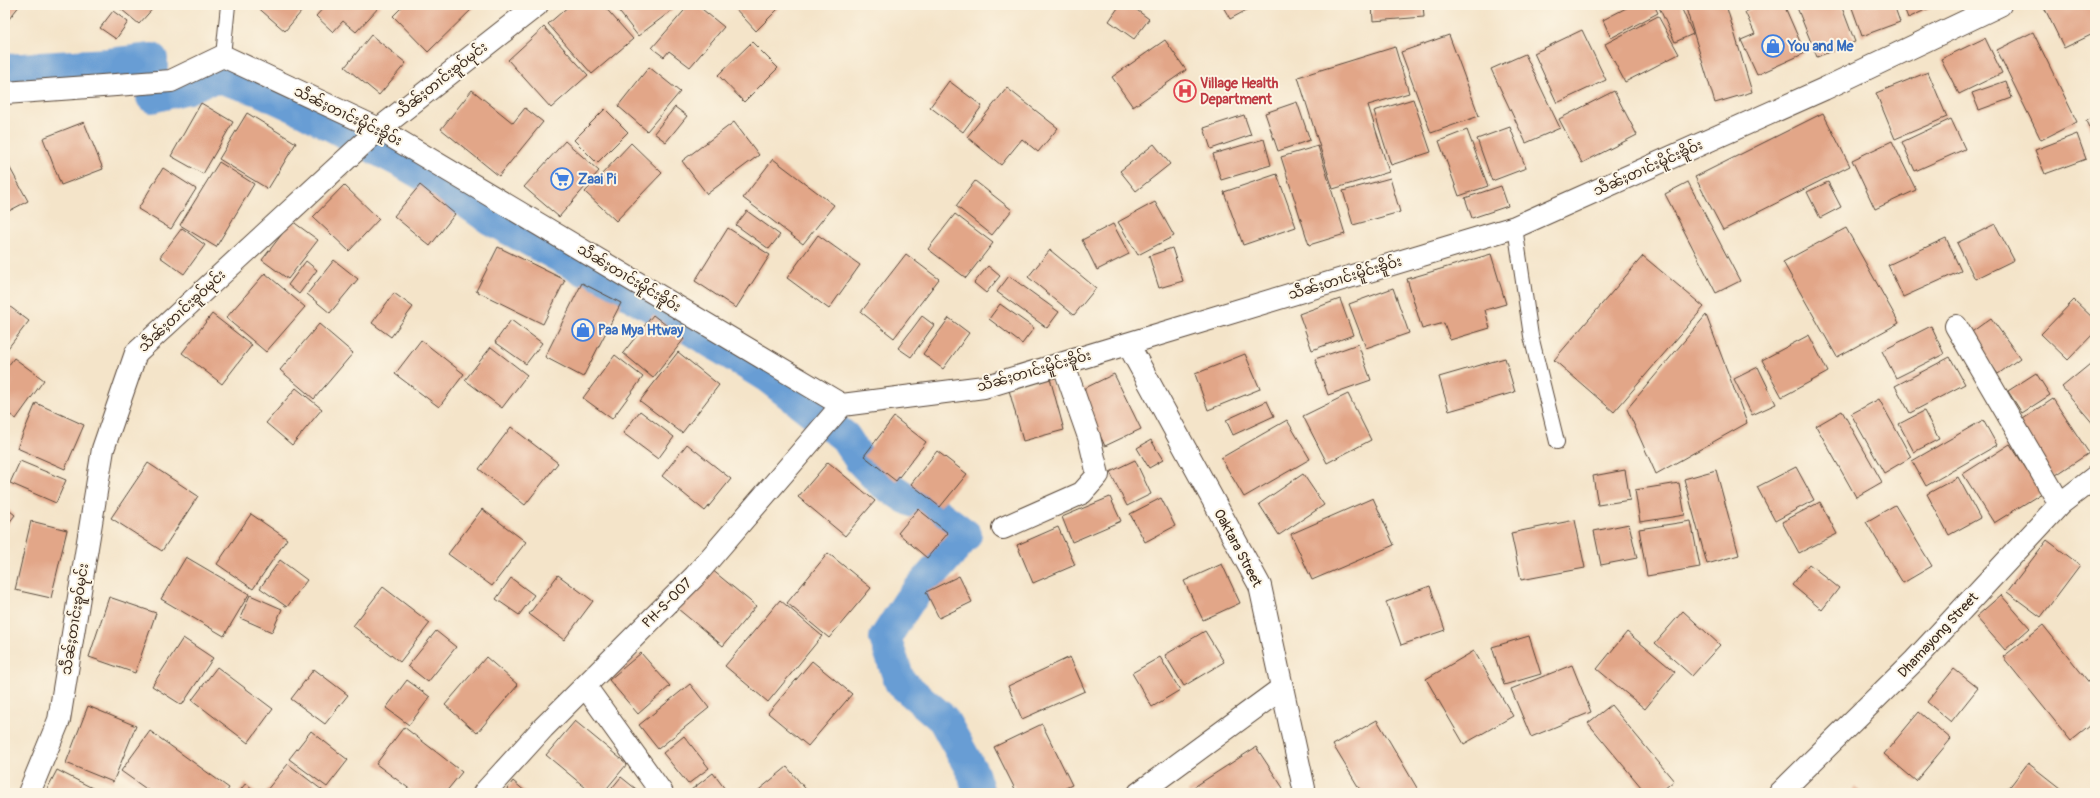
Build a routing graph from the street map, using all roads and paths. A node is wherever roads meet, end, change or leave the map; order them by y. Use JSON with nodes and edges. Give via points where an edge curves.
{"nodes":[{"id":1,"x":228,"y":5,"type":"edge"},
{"id":2,"x":537,"y":5,"type":"edge"},
{"id":3,"x":2000,"y":5,"type":"edge"},
{"id":4,"x":223,"y":56,"type":"junction"},
{"id":5,"x":5,"y":93,"type":"edge"},
{"id":6,"x":375,"y":133,"type":"junction"},
{"id":7,"x":1515,"y":227,"type":"junction"},
{"id":8,"x":1956,"y":326,"type":"dead end"},
{"id":9,"x":1128,"y":344,"type":"junction"},
{"id":10,"x":1063,"y":363,"type":"junction"},
{"id":11,"x":830,"y":418,"type":"junction"},
{"id":12,"x":1557,"y":442,"type":"dead end"},
{"id":13,"x":2095,"y":476,"type":"edge"},
{"id":14,"x":2060,"y":504,"type":"junction"},
{"id":15,"x":1003,"y":528,"type":"dead end"},
{"id":16,"x":585,"y":686,"type":"junction"},
{"id":17,"x":1282,"y":688,"type":"junction"},
{"id":18,"x":29,"y":793,"type":"edge"},
{"id":19,"x":484,"y":793,"type":"edge"},
{"id":20,"x":662,"y":793,"type":"edge"},
{"id":21,"x":1139,"y":793,"type":"edge"},
{"id":22,"x":1305,"y":793,"type":"edge"},
{"id":23,"x":1780,"y":793,"type":"edge"}],
"edges":[{"from":1,"to":4,"type":"lane"},
{"from":2,"to":6,"type":"street","name":"သဵၼ်ႈတၢင်းၶူဝ်မုင်း"},
{"from":3,"to":7,"type":"street","name":"သဵၼ်ႈတၢင်းမိူင်းၶိူဝ်း","via":[[1824,90]]},
{"from":4,"to":5,"type":"street","via":[[171,81]]},
{"from":4,"to":6,"type":"street","name":"သဵၼ်ႈတၢင်းမိူင်းၶိူဝ်း"},
{"from":6,"to":11,"type":"street","name":"သဵၼ်ႈတၢင်းမိူင်းၶိူဝ်း"},
{"from":6,"to":18,"type":"street","name":"သဵၼ်ႈတၢင်းၶူဝ်မုင်း","via":[[136,353],[103,449],[59,720]]},
{"from":7,"to":9,"type":"street","name":"သဵၼ်ႈတၢင်းမိူင်းၶိူဝ်း"},
{"from":7,"to":12,"type":"lane","via":[[1531,336]]},
{"from":8,"to":14,"type":"street"},
{"from":9,"to":10,"type":"street","name":"သဵၼ်ႈတၢင်းမိူင်းၶိူဝ်း"},
{"from":9,"to":17,"type":"street","name":"Oaktara Street","via":[[1260,586]]},
{"from":10,"to":11,"type":"street","name":"သဵၼ်ႈတၢင်းမိူင်းၶိူဝ်း","via":[[984,387]]},
{"from":10,"to":15,"type":"street","via":[[1089,437],[1098,475],[1082,493]]},
{"from":11,"to":16,"type":"street","name":"PH-S-007","via":[[695,576]]},
{"from":13,"to":14,"type":"street","name":"Dhamayong Street"},
{"from":14,"to":23,"type":"street","name":"Dhamayong Street","via":[[1915,660]]},
{"from":16,"to":19,"type":"street","name":"PH-S-007"},
{"from":16,"to":20,"type":"street"},
{"from":17,"to":21,"type":"street"},
{"from":17,"to":22,"type":"street","name":"Oaktara Street"}]}
